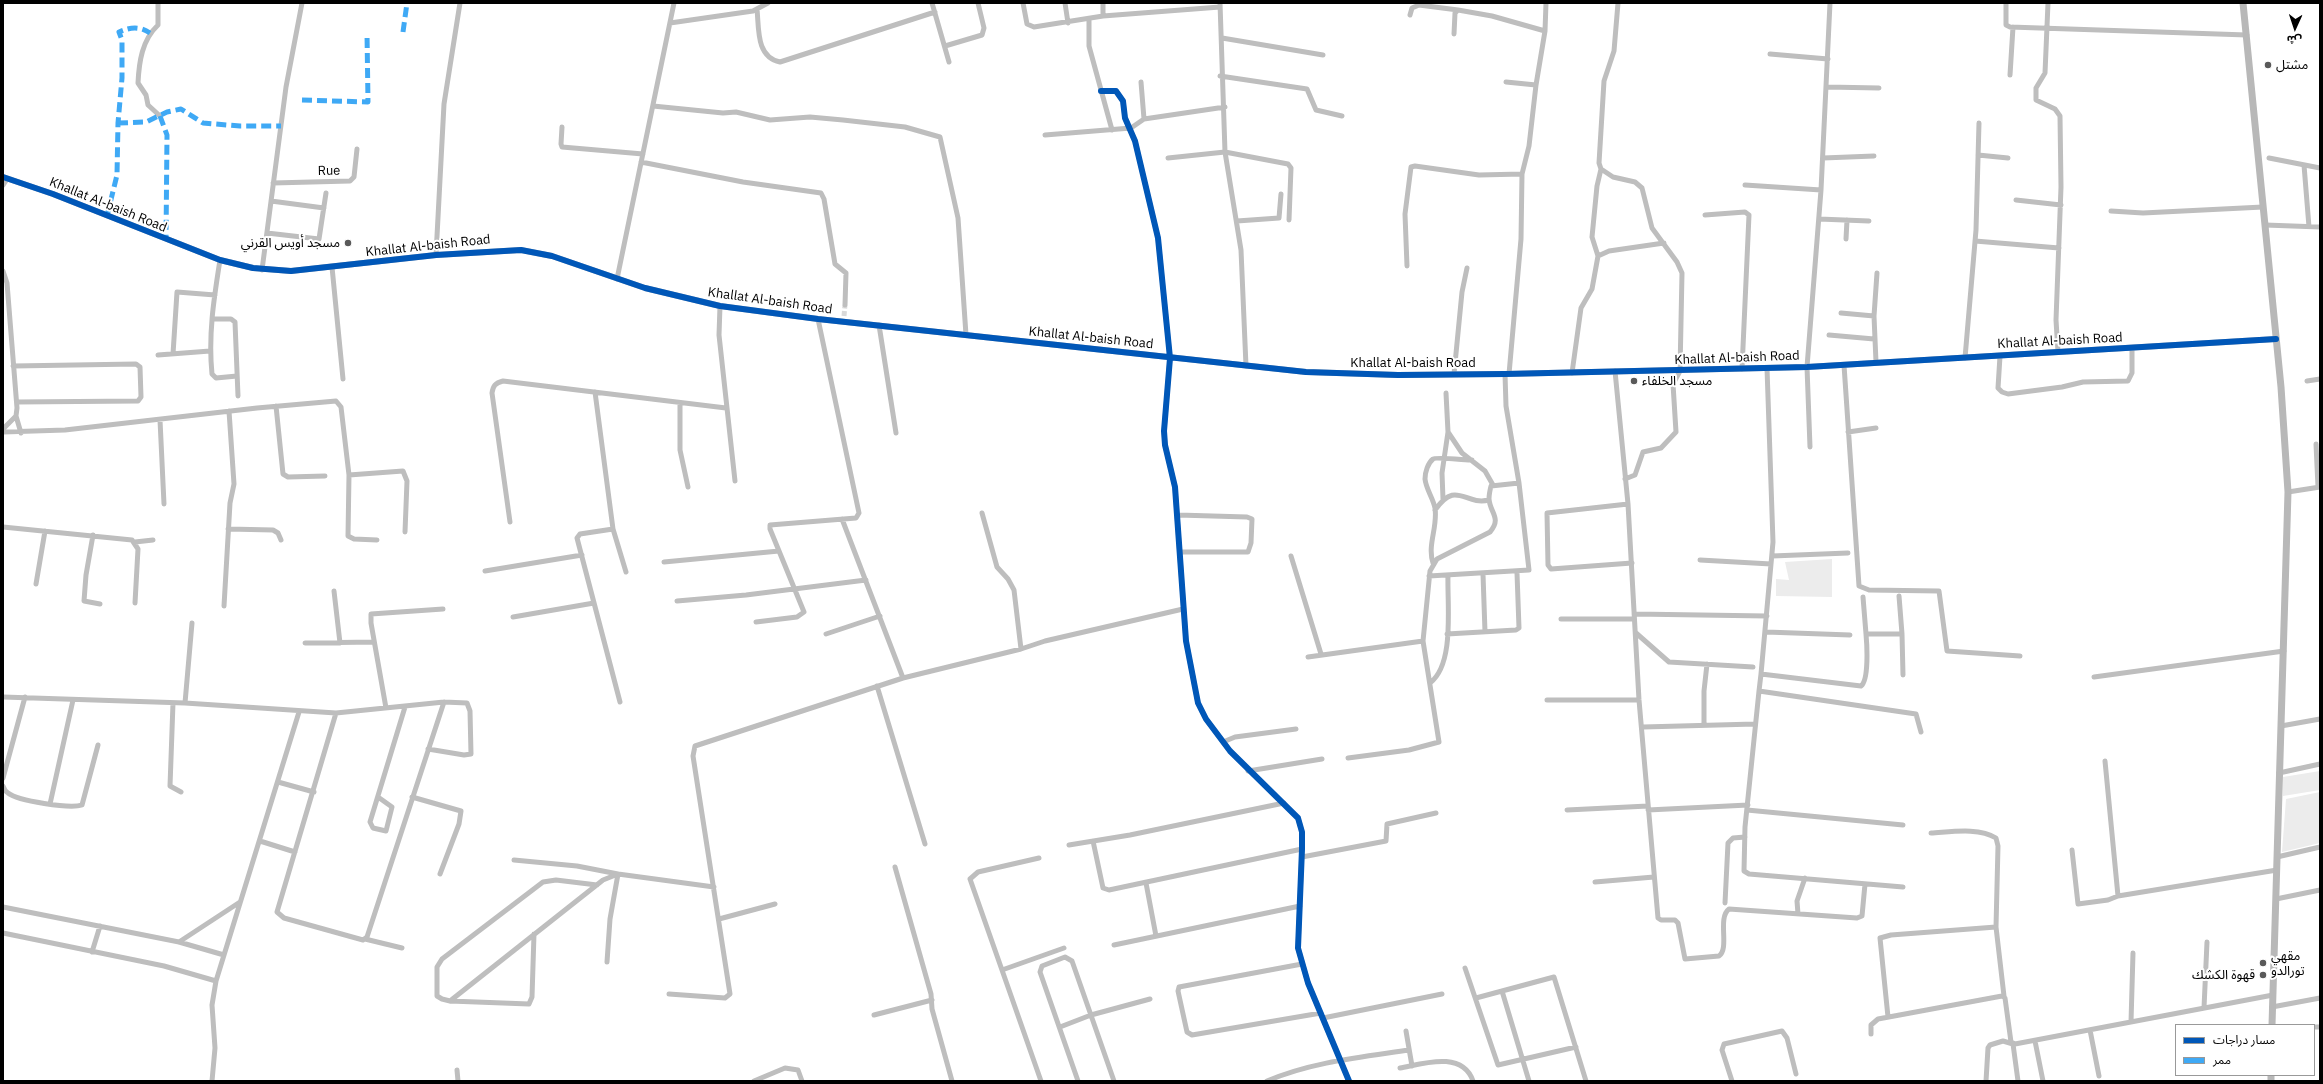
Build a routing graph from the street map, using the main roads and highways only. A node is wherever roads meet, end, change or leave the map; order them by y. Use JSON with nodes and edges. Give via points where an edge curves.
{"nodes":[{"id":1,"x":2243,"y":3,"type":"edge"},
{"id":2,"x":2272,"y":1024,"type":"edge"}],
"edges":[{"from":1,"to":2,"type":"main road","via":[[2286,444],[2288,492]]}]}
